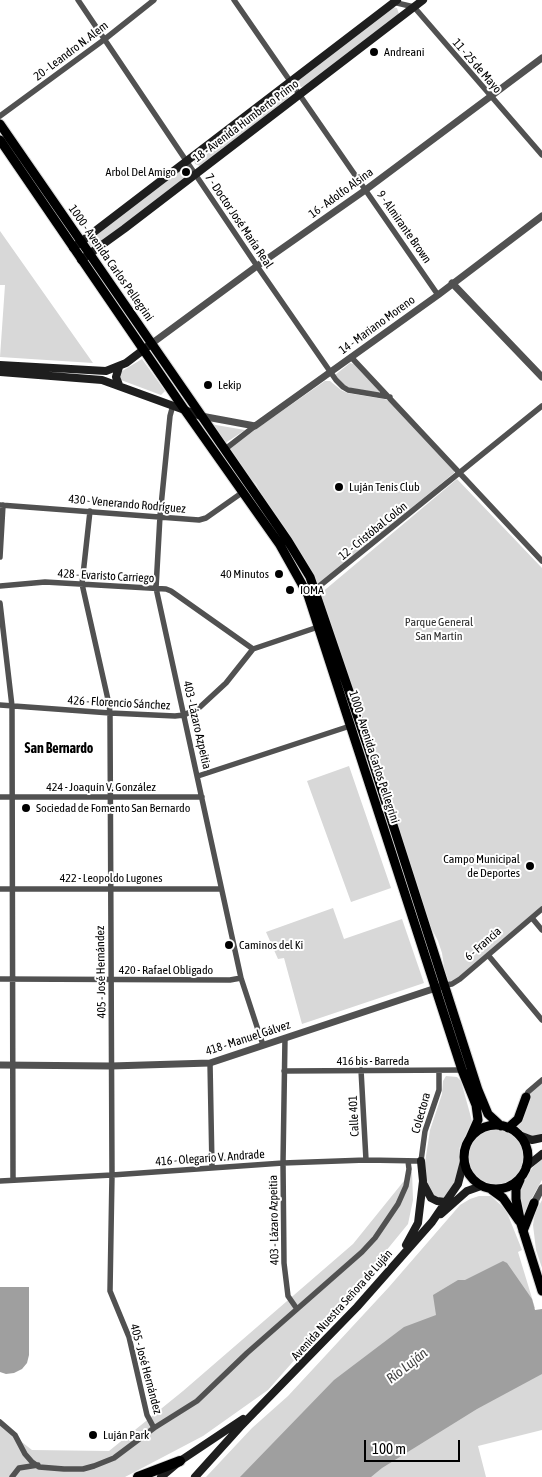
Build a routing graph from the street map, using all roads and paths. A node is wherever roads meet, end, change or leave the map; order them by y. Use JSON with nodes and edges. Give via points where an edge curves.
{"nodes":[{"id":1,"x":78,"y":0,"type":"edge"},
{"id":2,"x":154,"y":0,"type":"edge"},
{"id":3,"x":234,"y":0,"type":"edge"},
{"id":4,"x":423,"y":0,"type":"edge"},
{"id":5,"x":394,"y":1,"type":"edge"},
{"id":6,"x":414,"y":7,"type":"junction"},
{"id":7,"x":105,"y":39,"type":"junction"},
{"id":8,"x":542,"y":58,"type":"edge"},
{"id":9,"x":290,"y":82,"type":"junction"},
{"id":10,"x":299,"y":94,"type":"junction"},
{"id":11,"x":490,"y":96,"type":"junction"},
{"id":12,"x":0,"y":116,"type":"edge"},
{"id":13,"x":0,"y":124,"type":"edge"},
{"id":14,"x":0,"y":140,"type":"edge"},
{"id":15,"x":542,"y":155,"type":"edge"},
{"id":16,"x":187,"y":162,"type":"junction"},
{"id":17,"x":195,"y":174,"type":"junction"},
{"id":18,"x":364,"y":191,"type":"junction"},
{"id":19,"x":542,"y":216,"type":"edge"},
{"id":20,"x":76,"y":245,"type":"junction"},
{"id":21,"x":85,"y":257,"type":"junction"},
{"id":22,"x":257,"y":266,"type":"junction"},
{"id":23,"x":452,"y":283,"type":"junction"},
{"id":24,"x":438,"y":294,"type":"junction"},
{"id":25,"x":148,"y":347,"type":"junction"},
{"id":26,"x":351,"y":358,"type":"junction"},
{"id":27,"x":0,"y":364,"type":"edge"},
{"id":28,"x":118,"y":367,"type":"junction"},
{"id":29,"x":0,"y":372,"type":"edge"},
{"id":30,"x":331,"y":372,"type":"junction"},
{"id":31,"x":542,"y":377,"type":"edge"},
{"id":32,"x":119,"y":385,"type":"junction"},
{"id":33,"x":390,"y":397,"type":"junction"},
{"id":34,"x":173,"y":405,"type":"junction"},
{"id":35,"x":542,"y":406,"type":"edge"},
{"id":36,"x":184,"y":409,"type":"junction"},
{"id":37,"x":201,"y":416,"type":"junction"},
{"id":38,"x":255,"y":426,"type":"junction"},
{"id":39,"x":224,"y":450,"type":"junction"},
{"id":40,"x":460,"y":472,"type":"junction"},
{"id":41,"x":244,"y":492,"type":"junction"},
{"id":42,"x":2,"y":505,"type":"edge"},
{"id":43,"x":90,"y":511,"type":"junction"},
{"id":44,"x":160,"y":516,"type":"junction"},
{"id":45,"x":0,"y":557,"type":"edge"},
{"id":46,"x":542,"y":562,"type":"edge"},
{"id":47,"x":82,"y":584,"type":"junction"},
{"id":48,"x":0,"y":586,"type":"edge"},
{"id":49,"x":156,"y":588,"type":"junction"},
{"id":50,"x":312,"y":593,"type":"junction"},
{"id":51,"x":0,"y":603,"type":"edge"},
{"id":52,"x":323,"y":626,"type":"junction"},
{"id":53,"x":253,"y":649,"type":"junction"},
{"id":54,"x":0,"y":705,"type":"edge"},
{"id":55,"x":12,"y":706,"type":"junction"},
{"id":56,"x":110,"y":713,"type":"junction"},
{"id":57,"x":184,"y":715,"type":"junction"},
{"id":58,"x":350,"y":726,"type":"junction"},
{"id":59,"x":198,"y":776,"type":"junction"},
{"id":60,"x":0,"y":797,"type":"edge"},
{"id":61,"x":12,"y":797,"type":"junction"},
{"id":62,"x":202,"y":797,"type":"junction"},
{"id":63,"x":109,"y":798,"type":"junction"},
{"id":64,"x":109,"y":888,"type":"junction"},
{"id":65,"x":221,"y":888,"type":"junction"},
{"id":66,"x":0,"y":889,"type":"edge"},
{"id":67,"x":13,"y":889,"type":"junction"},
{"id":68,"x":542,"y":909,"type":"edge"},
{"id":69,"x":532,"y":918,"type":"junction"},
{"id":70,"x":542,"y":930,"type":"edge"},
{"id":71,"x":488,"y":955,"type":"junction"},
{"id":72,"x":241,"y":978,"type":"junction"},
{"id":73,"x":12,"y":979,"type":"junction"},
{"id":74,"x":0,"y":980,"type":"edge"},
{"id":75,"x":111,"y":980,"type":"junction"},
{"id":76,"x":440,"y":986,"type":"junction"},
{"id":77,"x":542,"y":1020,"type":"edge"},
{"id":78,"x":285,"y":1038,"type":"junction"},
{"id":79,"x":263,"y":1045,"type":"junction"},
{"id":80,"x":210,"y":1063,"type":"junction"},
{"id":81,"x":0,"y":1065,"type":"edge"},
{"id":82,"x":13,"y":1065,"type":"junction"},
{"id":83,"x":111,"y":1066,"type":"junction"},
{"id":84,"x":284,"y":1070,"type":"junction"},
{"id":85,"x":361,"y":1070,"type":"junction"},
{"id":86,"x":462,"y":1070,"type":"junction"},
{"id":87,"x":439,"y":1071,"type":"junction"},
{"id":88,"x":542,"y":1080,"type":"edge"},
{"id":89,"x":526,"y":1097,"type":"joint"},
{"id":90,"x":504,"y":1127,"type":"junction"},
{"id":91,"x":519,"y":1135,"type":"junction"},
{"id":92,"x":470,"y":1138,"type":"junction"},
{"id":93,"x":542,"y":1138,"type":"edge"},
{"id":94,"x":542,"y":1154,"type":"edge"},
{"id":95,"x":366,"y":1160,"type":"junction"},
{"id":96,"x":408,"y":1160,"type":"junction"},
{"id":97,"x":421,"y":1161,"type":"junction"},
{"id":98,"x":464,"y":1161,"type":"junction"},
{"id":99,"x":283,"y":1163,"type":"junction"},
{"id":100,"x":212,"y":1167,"type":"junction"},
{"id":101,"x":526,"y":1168,"type":"junction"},
{"id":102,"x":112,"y":1175,"type":"junction"},
{"id":103,"x":520,"y":1179,"type":"junction"},
{"id":104,"x":13,"y":1180,"type":"junction"},
{"id":105,"x":0,"y":1181,"type":"edge"},
{"id":106,"x":423,"y":1182,"type":"junction"},
{"id":107,"x":482,"y":1186,"type":"junction"},
{"id":108,"x":542,"y":1188,"type":"edge"},
{"id":109,"x":492,"y":1190,"type":"junction"},
{"id":110,"x":445,"y":1202,"type":"junction"},
{"id":111,"x":534,"y":1203,"type":"joint"},
{"id":112,"x":432,"y":1222,"type":"junction"},
{"id":113,"x":522,"y":1228,"type":"junction"},
{"id":114,"x":391,"y":1268,"type":"junction"},
{"id":115,"x":542,"y":1291,"type":"edge"},
{"id":116,"x":297,"y":1309,"type":"junction"},
{"id":117,"x":266,"y":1401,"type":"junction"},
{"id":118,"x":0,"y":1422,"type":"edge"},
{"id":119,"x":154,"y":1428,"type":"junction"},
{"id":120,"x":180,"y":1461,"type":"junction"},
{"id":121,"x":38,"y":1466,"type":"junction"},
{"id":122,"x":12,"y":1477,"type":"edge"},
{"id":123,"x":138,"y":1477,"type":"edge"},
{"id":124,"x":161,"y":1477,"type":"edge"},
{"id":125,"x":195,"y":1477,"type":"edge"}],
"edges":[{"from":1,"to":7,"type":"street","name":"7 - Doctor José María Real"},
{"from":2,"to":7,"type":"street","name":"20 - Leandro N. Alem"},
{"from":3,"to":9,"type":"street","name":"9 - Almirante Brown"},
{"from":4,"to":6,"type":"main road","name":"18 - Avenida Humberto Primo"},
{"from":5,"to":6,"type":"street"},
{"from":5,"to":9,"type":"main road","name":"18 - Avenida Humberto Primo"},
{"from":6,"to":10,"type":"main road","name":"18 - Avenida Humberto Primo"},
{"from":6,"to":11,"type":"street","name":"11 - 25 de Mayo"},
{"from":7,"to":12,"type":"street","name":"20 - Leandro N. Alem"},
{"from":7,"to":16,"type":"street","name":"7 - Doctor José María Real"},
{"from":8,"to":11,"type":"street","name":"16 - Adolfo Alsina"},
{"from":9,"to":10,"type":"street","name":"9 - Almirante Brown"},
{"from":9,"to":16,"type":"main road","name":"18 - Avenida Humberto Primo"},
{"from":10,"to":17,"type":"main road","name":"18 - Avenida Humberto Primo"},
{"from":10,"to":18,"type":"street","name":"9 - Almirante Brown"},
{"from":11,"to":15,"type":"street","name":"11 - 25 de Mayo"},
{"from":11,"to":18,"type":"street","name":"16 - Adolfo Alsina"},
{"from":13,"to":20,"type":"main road","name":"1000 - Avenida Carlos Pellegrini"},
{"from":14,"to":20,"type":"main road","name":"1000 - Avenida Carlos Pellegrini"},
{"from":16,"to":17,"type":"street","name":"7 - Doctor José María Real"},
{"from":16,"to":20,"type":"main road","name":"18 - Avenida Humberto Primo"},
{"from":17,"to":21,"type":"main road","name":"18 - Avenida Humberto Primo"},
{"from":17,"to":22,"type":"street","name":"7 - Doctor José María Real"},
{"from":18,"to":22,"type":"street","name":"16 - Adolfo Alsina"},
{"from":18,"to":24,"type":"street","name":"9 - Almirante Brown"},
{"from":19,"to":23,"type":"street","name":"14 - Mariano Moreno"},
{"from":20,"to":21,"type":"main road","name":"1000 - Avenida Carlos Pellegrini"},
{"from":21,"to":25,"type":"main road","name":"1000 - Avenida Carlos Pellegrini"},
{"from":22,"to":25,"type":"street","name":"16 - Adolfo Alsina"},
{"from":22,"to":30,"type":"street","name":"7 - Doctor José María Real"},
{"from":23,"to":24,"type":"street","name":"14 - Mariano Moreno"},
{"from":23,"to":31,"type":"street"},
{"from":24,"to":26,"type":"street","name":"14 - Mariano Moreno"},
{"from":25,"to":28,"type":"main road"},
{"from":25,"to":36,"type":"main road","name":"1000 - Avenida Carlos Pellegrini"},
{"from":25,"to":37,"type":"main road","name":"1000 - Avenida Carlos Pellegrini"},
{"from":26,"to":30,"type":"street","name":"14 - Mariano Moreno"},
{"from":26,"to":33,"type":"street"},
{"from":27,"to":28,"type":"main road","via":[[106,371]]},
{"from":28,"to":32,"type":"main road"},
{"from":29,"to":32,"type":"main road","via":[[82,377]]},
{"from":30,"to":33,"type":"street","name":"7 - Doctor José María Real","via":[[342,387]]},
{"from":30,"to":38,"type":"street","name":"14 - Mariano Moreno"},
{"from":32,"to":34,"type":"main road"},
{"from":33,"to":40,"type":"street"},
{"from":34,"to":36,"type":"main road"},
{"from":34,"to":44,"type":"street","name":"403 - Lázaro Azpeitia"},
{"from":35,"to":40,"type":"street","name":"12 - Cristóbal Colón"},
{"from":36,"to":37,"type":"main road"},
{"from":36,"to":41,"type":"main road","name":"1000 - Avenida Carlos Pellegrini"},
{"from":37,"to":38,"type":"street"},
{"from":37,"to":39,"type":"main road","name":"1000 - Avenida Carlos Pellegrini"},
{"from":38,"to":39,"type":"street","name":"14 - Mariano Moreno"},
{"from":39,"to":50,"type":"main road","name":"1000 - Avenida Carlos Pellegrini","via":[[288,541],[310,577]]},
{"from":40,"to":46,"type":"street"},
{"from":40,"to":50,"type":"street","name":"12 - Cristóbal Colón"},
{"from":41,"to":44,"type":"street","name":"430 - Venerando Rodríguez","via":[[199,520]]},
{"from":41,"to":50,"type":"main road","name":"1000 - Avenida Carlos Pellegrini"},
{"from":42,"to":43,"type":"street","name":"430 - Venerando Rodríguez"},
{"from":42,"to":45,"type":"street"},
{"from":43,"to":44,"type":"street","name":"430 - Venerando Rodríguez"},
{"from":43,"to":47,"type":"street","name":"405 - José Hernández"},
{"from":44,"to":49,"type":"street","name":"403 - Lázaro Azpeitia"},
{"from":47,"to":48,"type":"street","name":"428 - Evaristo Carriego","via":[[37,582]]},
{"from":47,"to":49,"type":"street","name":"428 - Evaristo Carriego"},
{"from":47,"to":56,"type":"street","name":"405 - José Hernández"},
{"from":49,"to":53,"type":"street","name":"428 - Evaristo Carriego","via":[[171,591]]},
{"from":49,"to":57,"type":"street","name":"403 - Lázaro Azpeitia"},
{"from":50,"to":52,"type":"main road","name":"1000 - Avenida Carlos Pellegrini"},
{"from":51,"to":55,"type":"street"},
{"from":52,"to":53,"type":"street"},
{"from":52,"to":58,"type":"main road","name":"1000 - Avenida Carlos Pellegrini"},
{"from":52,"to":76,"type":"main road","name":"1000 - Avenida Carlos Pellegrini","via":[[369,750]]},
{"from":53,"to":57,"type":"street","name":"426 - Florencio Sánchez","via":[[226,684],[200,707]]},
{"from":54,"to":55,"type":"street","name":"426 - Florencio Sánchez"},
{"from":55,"to":56,"type":"street","name":"426 - Florencio Sánchez"},
{"from":55,"to":61,"type":"street"},
{"from":56,"to":57,"type":"street","name":"426 - Florencio Sánchez"},
{"from":56,"to":63,"type":"street","name":"405 - José Hernández"},
{"from":57,"to":59,"type":"street","name":"403 - Lázaro Azpeitia"},
{"from":58,"to":59,"type":"street"},
{"from":58,"to":76,"type":"main road","name":"1000 - Avenida Carlos Pellegrini"},
{"from":59,"to":62,"type":"street","name":"403 - Lázaro Azpeitia"},
{"from":60,"to":61,"type":"street","name":"424 - Joaquín V. González"},
{"from":61,"to":63,"type":"street","name":"424 - Joaquín V. González"},
{"from":61,"to":67,"type":"street"},
{"from":62,"to":63,"type":"street","name":"424 - Joaquín V. González"},
{"from":62,"to":65,"type":"street","name":"403 - Lázaro Azpeitia"},
{"from":63,"to":64,"type":"street","name":"405 - José Hernández"},
{"from":64,"to":65,"type":"street","name":"422 - Leopoldo Lugones"},
{"from":64,"to":67,"type":"street","name":"422 - Leopoldo Lugones"},
{"from":64,"to":75,"type":"street","name":"405 - José Hernández"},
{"from":65,"to":72,"type":"street","name":"403 - Lázaro Azpeitia"},
{"from":66,"to":67,"type":"street","name":"422 - Leopoldo Lugones"},
{"from":67,"to":73,"type":"street"},
{"from":68,"to":69,"type":"street","name":"6 - Francia"},
{"from":69,"to":70,"type":"street"},
{"from":69,"to":71,"type":"street","name":"6 - Francia"},
{"from":71,"to":76,"type":"street","name":"6 - Francia","via":[[460,979]]},
{"from":71,"to":77,"type":"street"},
{"from":72,"to":75,"type":"street","name":"420 - Rafael Obligado"},
{"from":72,"to":79,"type":"street","name":"403 - Lázaro Azpeitia"},
{"from":73,"to":74,"type":"street","name":"420 - Rafael Obligado"},
{"from":73,"to":75,"type":"street","name":"420 - Rafael Obligado"},
{"from":73,"to":82,"type":"street"},
{"from":75,"to":83,"type":"street","name":"405 - José Hernández"},
{"from":76,"to":78,"type":"street","name":"418 - Manuel Gálvez"},
{"from":76,"to":86,"type":"main road","name":"1000 - Avenida Carlos Pellegrini"},
{"from":76,"to":90,"type":"main road","name":"1000 - Avenida Carlos Pellegrini","via":[[485,1110]]},
{"from":78,"to":79,"type":"street","name":"418 - Manuel Gálvez"},
{"from":78,"to":84,"type":"street","name":"403 - Lázaro Azpeitia"},
{"from":79,"to":80,"type":"street","name":"418 - Manuel Gálvez"},
{"from":80,"to":83,"type":"street","name":"418 - Manuel Gálvez"},
{"from":80,"to":100,"type":"street"},
{"from":81,"to":82,"type":"street","name":"418 - Manuel Gálvez"},
{"from":82,"to":83,"type":"street","name":"418 - Manuel Gálvez"},
{"from":82,"to":104,"type":"street"},
{"from":83,"to":102,"type":"street","name":"405 - José Hernández"},
{"from":84,"to":85,"type":"street","name":"416 bis - Barreda"},
{"from":84,"to":99,"type":"street","name":"403 - Lázaro Azpeitia"},
{"from":85,"to":87,"type":"street","name":"416 bis - Barreda"},
{"from":85,"to":95,"type":"street","name":"Calle 401"},
{"from":86,"to":87,"type":"street","name":"416 bis - Barreda"},
{"from":86,"to":92,"type":"main road","name":"1000 - Avenida Carlos Pellegrini","via":[[478,1115]]},
{"from":87,"to":97,"type":"street","name":"Colectora","via":[[439,1090],[425,1131]]},
{"from":88,"to":89,"type":"street"},
{"from":89,"to":90,"type":"main road","via":[[518,1119]]},
{"from":90,"to":91,"type":"main road"},
{"from":90,"to":92,"type":"main road","via":[[486,1127]]},
{"from":91,"to":93,"type":"main road","via":[[532,1140]]},
{"from":91,"to":101,"type":"main road","via":[[527,1149]]},
{"from":92,"to":98,"type":"main road"},
{"from":94,"to":101,"type":"main road"},
{"from":95,"to":96,"type":"street","name":"416 - Olegario V. Andrade"},
{"from":95,"to":99,"type":"street","name":"416 - Olegario V. Andrade"},
{"from":96,"to":97,"type":"street","name":"416 - Olegario V. Andrade"},
{"from":96,"to":116,"type":"street","via":[[406,1186],[383,1227],[362,1252]]},
{"from":97,"to":106,"type":"main road"},
{"from":98,"to":107,"type":"main road","via":[[470,1176]]},
{"from":98,"to":110,"type":"main road","name":"Avenida Nuestra Señora de Luján","via":[[461,1179]]},
{"from":99,"to":100,"type":"street","name":"416 - Olegario V. Andrade"},
{"from":99,"to":116,"type":"street","name":"403 - Lázaro Azpeitia","via":[[285,1280],[288,1296]]},
{"from":100,"to":102,"type":"street","name":"416 - Olegario V. Andrade"},
{"from":101,"to":103,"type":"main road"},
{"from":102,"to":104,"type":"street","name":"416 - Olegario V. Andrade"},
{"from":102,"to":119,"type":"street","name":"405 - José Hernández","via":[[110,1291],[129,1337],[147,1415]]},
{"from":103,"to":109,"type":"main road","via":[[504,1189]]},
{"from":103,"to":113,"type":"main road","via":[[516,1199]]},
{"from":104,"to":105,"type":"street","name":"416 - Olegario V. Andrade"},
{"from":106,"to":110,"type":"main road","via":[[431,1198]]},
{"from":106,"to":114,"type":"main road","via":[[418,1223]]},
{"from":107,"to":109,"type":"main road"},
{"from":107,"to":112,"type":"main road","name":"Avenida Nuestra Señora de Luján","via":[[467,1191]]},
{"from":108,"to":111,"type":"street"},
{"from":109,"to":113,"type":"main road","via":[[503,1198]]},
{"from":110,"to":112,"type":"main road","name":"Avenida Nuestra Señora de Luján"},
{"from":111,"to":113,"type":"main road"},
{"from":112,"to":114,"type":"main road","name":"Avenida Nuestra Señora de Luján"},
{"from":113,"to":115,"type":"main road"},
{"from":114,"to":117,"type":"main road","name":"Avenida Nuestra Señora de Luján"},
{"from":116,"to":119,"type":"street","via":[[197,1401]]},
{"from":117,"to":120,"type":"main road","name":"Avenida Nuestra Señora de Luján"},
{"from":117,"to":125,"type":"main road","name":"Avenida Nuestra Señora de Luján"},
{"from":118,"to":121,"type":"street","via":[[16,1435],[25,1454]]},
{"from":119,"to":121,"type":"street","via":[[114,1458],[94,1466],[83,1469]]},
{"from":120,"to":123,"type":"highway"},
{"from":120,"to":124,"type":"main road","name":"Avenida Nuestra Señora de Luján"},
{"from":121,"to":122,"type":"street","via":[[19,1468]]}]}
